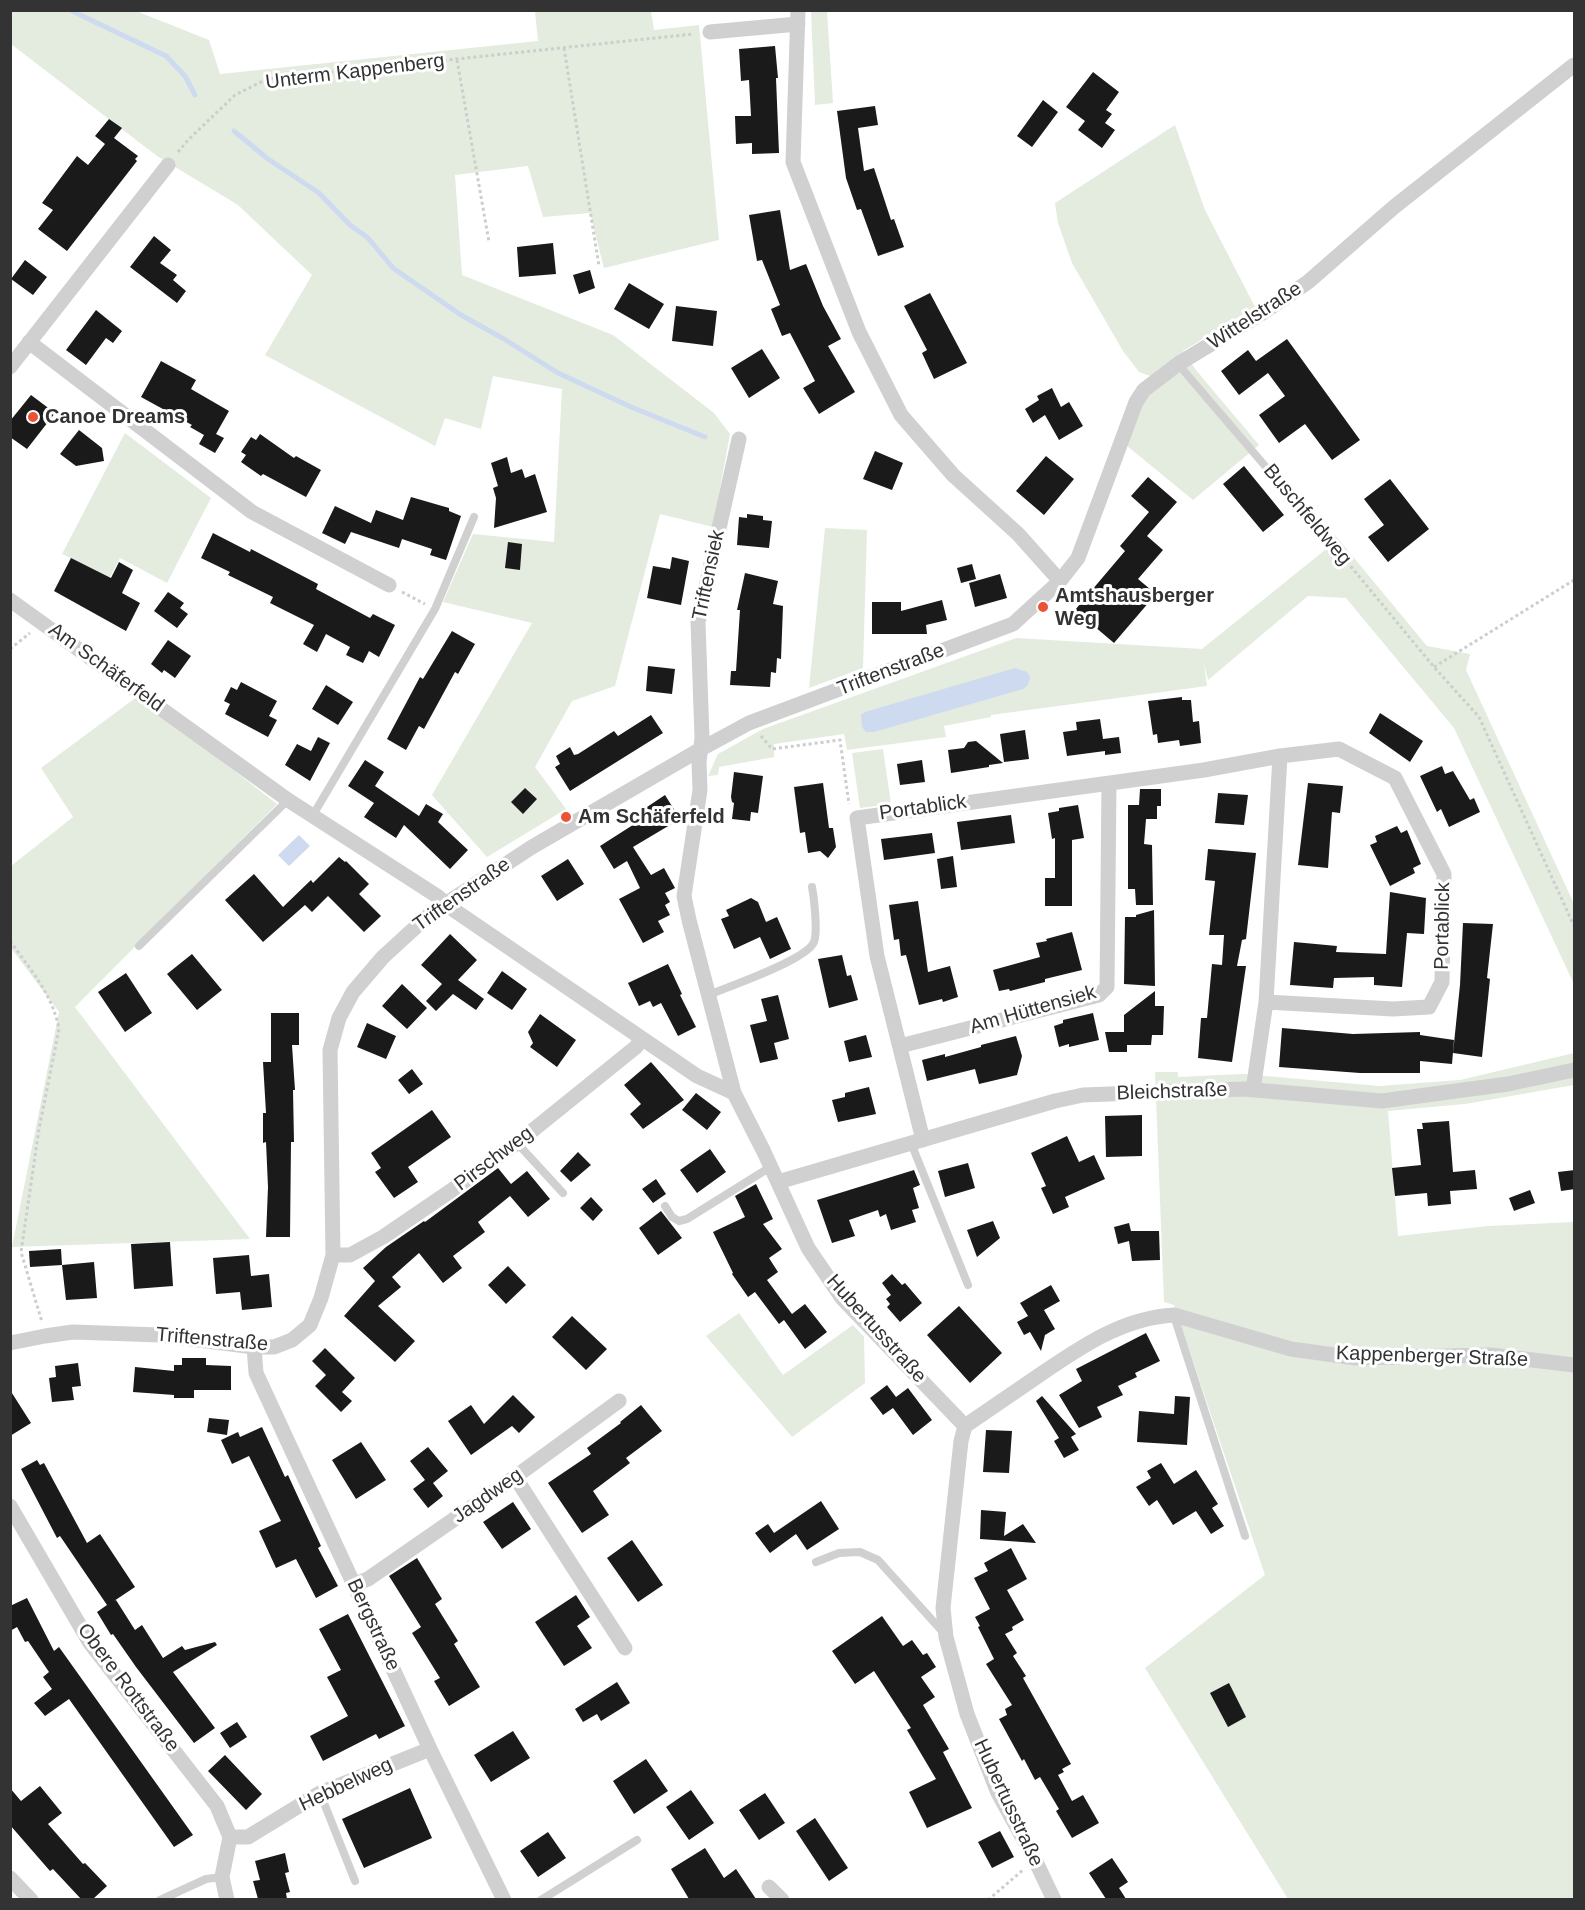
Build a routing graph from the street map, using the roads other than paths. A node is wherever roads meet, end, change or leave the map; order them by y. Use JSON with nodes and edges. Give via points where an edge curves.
{"nodes":[{"id":1,"x":798,"y":17,"type":"edge"},
{"id":2,"x":710,"y":32,"type":"road end"},
{"id":3,"x":1575,"y":65,"type":"edge"},
{"id":4,"x":168,"y":165,"type":"road end"},
{"id":5,"x":29,"y":342,"type":"junction"},
{"id":6,"x":1178,"y":364,"type":"junction"},
{"id":7,"x":10,"y":367,"type":"edge"},
{"id":8,"x":739,"y":439,"type":"dead end"},
{"id":9,"x":474,"y":517,"type":"dead end"},
{"id":10,"x":1336,"y":549,"type":"road end"},
{"id":11,"x":1060,"y":581,"type":"junction"},
{"id":12,"x":389,"y":585,"type":"road end"},
{"id":13,"x":10,"y":600,"type":"edge"},
{"id":14,"x":1013,"y":624,"type":"joint"},
{"id":15,"x":701,"y":749,"type":"junction"},
{"id":16,"x":1280,"y":756,"type":"junction"},
{"id":17,"x":1109,"y":783,"type":"junction"},
{"id":18,"x":288,"y":800,"type":"junction"},
{"id":19,"x":313,"y":815,"type":"junction"},
{"id":20,"x":812,"y":887,"type":"dead end"},
{"id":21,"x":445,"y":903,"type":"junction"},
{"id":22,"x":139,"y":945,"type":"dead end"},
{"id":23,"x":708,"y":995,"type":"junction"},
{"id":24,"x":1266,"y":1002,"type":"junction"},
{"id":25,"x":641,"y":1039,"type":"junction"},
{"id":26,"x":900,"y":1046,"type":"junction"},
{"id":27,"x":1575,"y":1070,"type":"edge"},
{"id":28,"x":1253,"y":1090,"type":"junction"},
{"id":29,"x":734,"y":1093,"type":"junction"},
{"id":30,"x":917,"y":1141,"type":"junction"},
{"id":31,"x":517,"y":1143,"type":"junction"},
{"id":32,"x":775,"y":1176,"type":"junction"},
{"id":33,"x":563,"y":1193,"type":"dead end"},
{"id":34,"x":665,"y":1206,"type":"dead end"},
{"id":35,"x":333,"y":1256,"type":"junction"},
{"id":36,"x":968,"y":1285,"type":"dead end"},
{"id":37,"x":1174,"y":1315,"type":"junction"},
{"id":38,"x":10,"y":1343,"type":"edge"},
{"id":39,"x":254,"y":1347,"type":"junction"},
{"id":40,"x":1575,"y":1365,"type":"edge"},
{"id":41,"x":619,"y":1401,"type":"dead end"},
{"id":42,"x":965,"y":1426,"type":"junction"},
{"id":43,"x":515,"y":1478,"type":"junction"},
{"id":44,"x":10,"y":1506,"type":"edge"},
{"id":45,"x":1245,"y":1536,"type":"dead end"},
{"id":46,"x":816,"y":1562,"type":"dead end"},
{"id":47,"x":353,"y":1585,"type":"junction"},
{"id":48,"x":946,"y":1637,"type":"junction"},
{"id":49,"x":625,"y":1648,"type":"dead end"},
{"id":50,"x":430,"y":1749,"type":"junction"},
{"id":51,"x":320,"y":1793,"type":"junction"},
{"id":52,"x":230,"y":1837,"type":"junction"},
{"id":53,"x":637,"y":1840,"type":"dead end"},
{"id":54,"x":222,"y":1877,"type":"junction"},
{"id":55,"x":10,"y":1878,"type":"edge"},
{"id":56,"x":355,"y":1881,"type":"dead end"},
{"id":57,"x":768,"y":1887,"type":"dead end"},
{"id":58,"x":31,"y":1899,"type":"edge"},
{"id":59,"x":160,"y":1899,"type":"edge"},
{"id":60,"x":227,"y":1899,"type":"edge"},
{"id":61,"x":504,"y":1899,"type":"edge"},
{"id":62,"x":541,"y":1899,"type":"edge"},
{"id":63,"x":782,"y":1899,"type":"edge"},
{"id":64,"x":1054,"y":1899,"type":"edge"}],
"edges":[{"from":1,"to":2,"type":"street"},
{"from":1,"to":11,"type":"street","via":[[793,162],[859,332],[901,415],[953,475],[1018,534]]},
{"from":3,"to":6,"type":"street","name":"Wittelstraße","via":[[1394,207],[1308,282]]},
{"from":4,"to":5,"type":"street"},
{"from":5,"to":7,"type":"street"},
{"from":5,"to":12,"type":"street","via":[[252,512]]},
{"from":6,"to":10,"type":"lane","name":"Buschfeldweg"},
{"from":6,"to":11,"type":"street","name":"Wittelstraße","via":[[1144,390],[1136,402],[1078,558]]},
{"from":8,"to":15,"type":"street","name":"Triftensiek","via":[[698,622]]},
{"from":9,"to":19,"type":"lane","via":[[435,609]]},
{"from":11,"to":14,"type":"street","name":"Wittelstraße"},
{"from":13,"to":18,"type":"street","name":"Am Schäferfeld"},
{"from":14,"to":15,"type":"street","name":"Triftenstraße","via":[[749,723]]},
{"from":15,"to":21,"type":"street","name":"Triftenstraße"},
{"from":15,"to":23,"type":"street","name":"Hubertusstraße","via":[[700,790],[684,896]]},
{"from":16,"to":17,"type":"street","name":"Portablick"},
{"from":16,"to":24,"type":"street"},
{"from":16,"to":24,"type":"street","name":"Portablick","via":[[1339,749],[1395,778],[1444,874],[1442,982],[1428,1007],[1393,1009]]},
{"from":17,"to":26,"type":"street","name":"Am Hüttensiek","via":[[1104,991]]},
{"from":17,"to":26,"type":"street","name":"Portablick","via":[[856,818],[877,956]]},
{"from":18,"to":19,"type":"street","name":"Am Schäferfeld"},
{"from":18,"to":22,"type":"lane"},
{"from":19,"to":21,"type":"street","name":"Am Schäferfeld"},
{"from":20,"to":23,"type":"lane","via":[[814,942],[805,953]]},
{"from":21,"to":25,"type":"street","name":"Am Schäferfeld"},
{"from":21,"to":35,"type":"street","name":"Triftenstraße","via":[[382,957],[353,992],[339,1018],[330,1050]]},
{"from":23,"to":29,"type":"street","name":"Hubertusstraße"},
{"from":24,"to":28,"type":"street"},
{"from":25,"to":29,"type":"street","name":"Am Schäferfeld","via":[[697,1076]]},
{"from":25,"to":31,"type":"street","name":"Pirschweg"},
{"from":26,"to":30,"type":"street","name":"Portablick"},
{"from":27,"to":28,"type":"street","name":"Bleichstraße","via":[[1508,1084],[1382,1101]]},
{"from":28,"to":30,"type":"street","name":"Bleichstraße","via":[[1083,1095]]},
{"from":29,"to":32,"type":"street","name":"Hubertusstraße"},
{"from":30,"to":32,"type":"street","name":"Bleichstraße"},
{"from":30,"to":36,"type":"lane"},
{"from":31,"to":33,"type":"lane"},
{"from":31,"to":35,"type":"street","name":"Pirschweg","via":[[383,1237],[350,1255]]},
{"from":32,"to":34,"type":"lane","via":[[764,1171],[687,1219],[679,1221]]},
{"from":32,"to":42,"type":"street","name":"Hubertusstraße","via":[[808,1248],[842,1298]]},
{"from":35,"to":39,"type":"street","name":"Triftenstraße","via":[[310,1325],[283,1344]]},
{"from":37,"to":40,"type":"street","name":"Kappenberger Straße","via":[[1291,1349],[1356,1358],[1491,1354]]},
{"from":37,"to":42,"type":"street","name":"Kappenberger Straße","via":[[1155,1316],[1110,1332]]},
{"from":37,"to":45,"type":"lane"},
{"from":38,"to":39,"type":"street","name":"Triftenstraße","via":[[73,1332],[160,1335]]},
{"from":39,"to":47,"type":"street","name":"Bergstraße","via":[[256,1373]]},
{"from":41,"to":43,"type":"street","name":"Jagdweg"},
{"from":42,"to":48,"type":"street","name":"Hubertusstraße","via":[[943,1608]]},
{"from":43,"to":47,"type":"street","name":"Jagdweg","via":[[369,1579]]},
{"from":43,"to":49,"type":"street"},
{"from":44,"to":52,"type":"street","name":"Obere Rottstraße","via":[[90,1644],[217,1806]]},
{"from":46,"to":48,"type":"lane","via":[[839,1553],[860,1552],[878,1560]]},
{"from":47,"to":50,"type":"street","name":"Bergstraße"},
{"from":48,"to":64,"type":"street","name":"Hubertusstraße","via":[[968,1714],[998,1793]]},
{"from":50,"to":51,"type":"street","name":"Hebbelweg"},
{"from":50,"to":61,"type":"street","name":"Bergstraße"},
{"from":51,"to":52,"type":"street","name":"Hebbelweg","via":[[248,1837]]},
{"from":51,"to":56,"type":"lane"},
{"from":52,"to":54,"type":"street"},
{"from":53,"to":62,"type":"lane"},
{"from":54,"to":59,"type":"lane","via":[[206,1879]]},
{"from":54,"to":60,"type":"street"},
{"from":55,"to":58,"type":"street"},
{"from":57,"to":63,"type":"street"}]}
